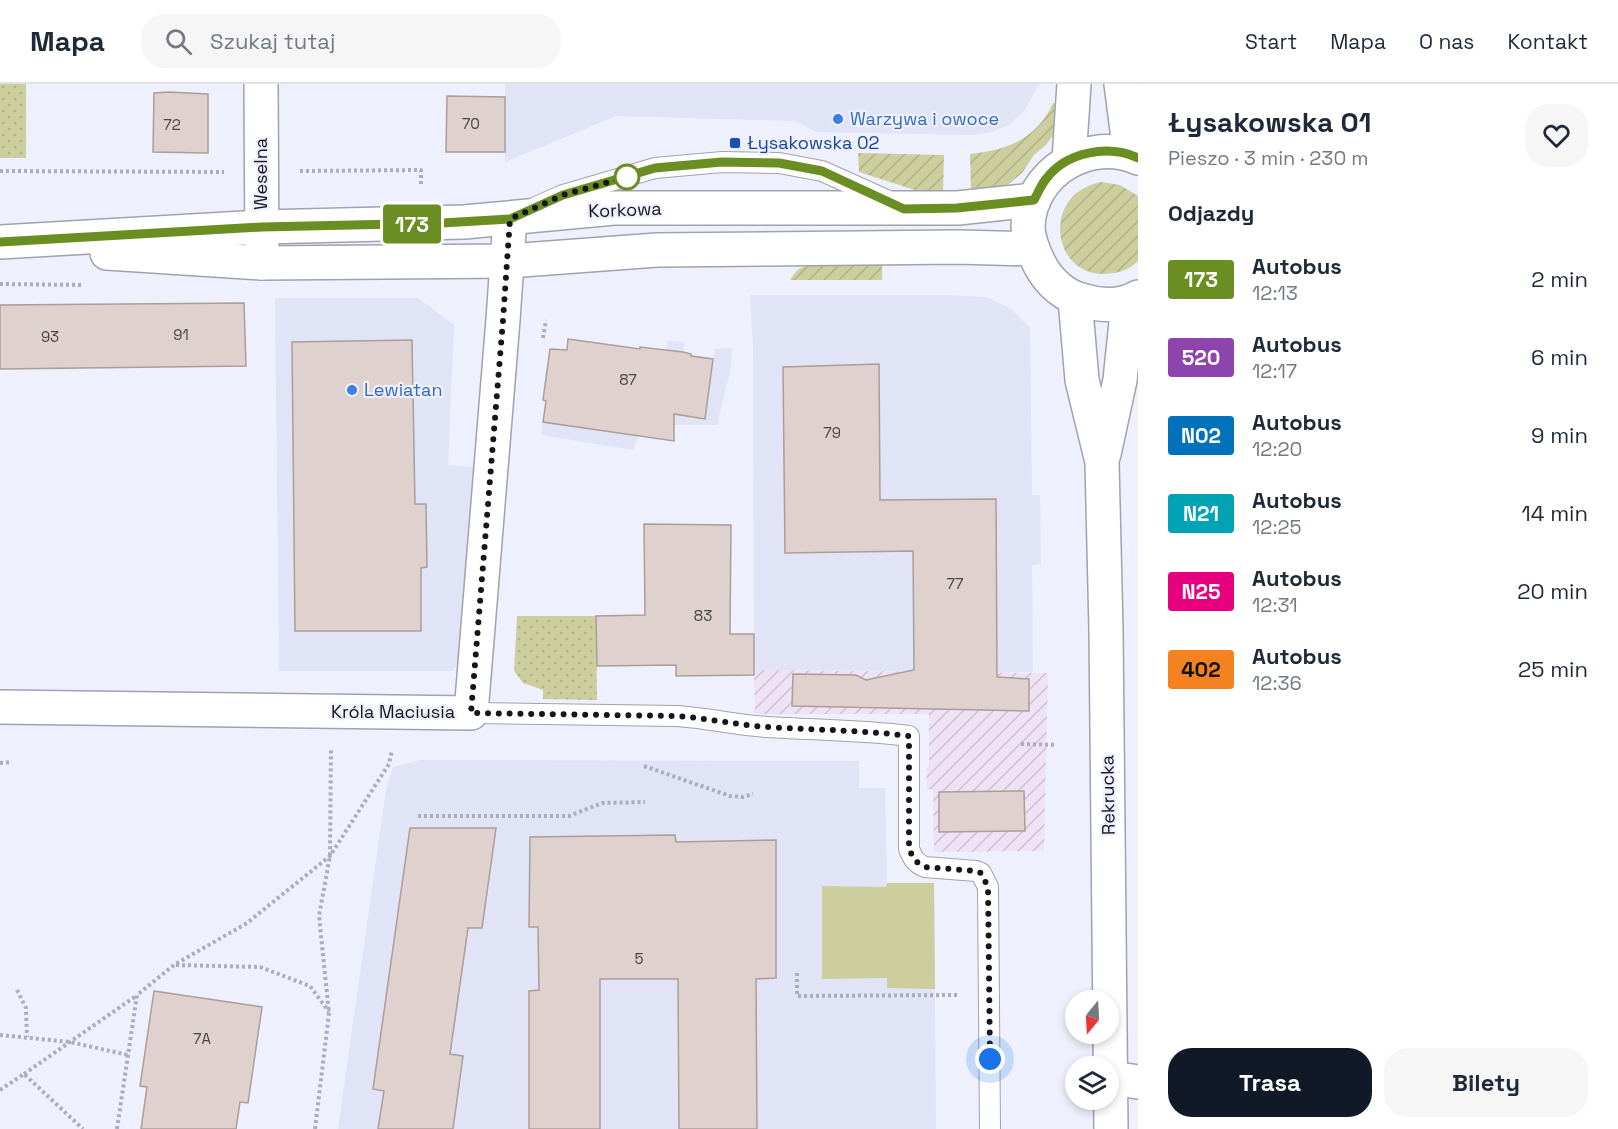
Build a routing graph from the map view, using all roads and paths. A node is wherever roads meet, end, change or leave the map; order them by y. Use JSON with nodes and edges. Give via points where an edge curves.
{"nodes":[{"id":1,"x":261,"y":84,"type":"edge"},
{"id":2,"x":1074,"y":84,"type":"edge"},
{"id":3,"x":1121,"y":84,"type":"edge"},
{"id":4,"x":1134,"y":156,"type":"edge"},
{"id":5,"x":1069,"y":160,"type":"junction"},
{"id":6,"x":0,"y":171,"type":"edge"},
{"id":7,"x":77,"y":171,"type":"dead end"},
{"id":8,"x":1034,"y":200,"type":"junction"},
{"id":9,"x":904,"y":209,"type":"junction"},
{"id":10,"x":510,"y":219,"type":"junction"},
{"id":11,"x":262,"y":227,"type":"junction"},
{"id":12,"x":0,"y":244,"type":"edge"},
{"id":13,"x":1032,"y":249,"type":"junction"},
{"id":14,"x":508,"y":261,"type":"junction"},
{"id":15,"x":262,"y":263,"type":"junction"},
{"id":16,"x":1076,"y":299,"type":"junction"},
{"id":17,"x":1133,"y":300,"type":"edge"},
{"id":18,"x":1102,"y":462,"type":"junction"},
{"id":19,"x":0,"y":707,"type":"edge"},
{"id":20,"x":331,"y":712,"type":"junction"},
{"id":21,"x":471,"y":713,"type":"junction"},
{"id":22,"x":393,"y":743,"type":"dead end"},
{"id":23,"x":1022,"y":744,"type":"dead end"},
{"id":24,"x":1057,"y":745,"type":"dead end"},
{"id":25,"x":12,"y":762,"type":"dead end"},
{"id":26,"x":0,"y":763,"type":"edge"},
{"id":27,"x":644,"y":766,"type":"dead end"},
{"id":28,"x":753,"y":794,"type":"dead end"},
{"id":29,"x":645,"y":802,"type":"dead end"},
{"id":30,"x":418,"y":816,"type":"dead end"},
{"id":31,"x":330,"y":856,"type":"junction"},
{"id":32,"x":174,"y":964,"type":"junction"},
{"id":33,"x":797,"y":973,"type":"dead end"},
{"id":34,"x":17,"y":990,"type":"dead end"},
{"id":35,"x":137,"y":995,"type":"junction"},
{"id":36,"x":935,"y":995,"type":"dead end"},
{"id":37,"x":329,"y":1013,"type":"junction"},
{"id":38,"x":0,"y":1035,"type":"edge"},
{"id":39,"x":27,"y":1038,"type":"junction"},
{"id":40,"x":70,"y":1042,"type":"junction"},
{"id":41,"x":128,"y":1055,"type":"junction"},
{"id":42,"x":24,"y":1074,"type":"junction"},
{"id":43,"x":1125,"y":1080,"type":"edge"},
{"id":44,"x":0,"y":1090,"type":"edge"},
{"id":45,"x":83,"y":1129,"type":"edge"},
{"id":46,"x":117,"y":1129,"type":"edge"},
{"id":47,"x":315,"y":1129,"type":"edge"},
{"id":48,"x":990,"y":1129,"type":"edge"},
{"id":49,"x":1111,"y":1129,"type":"edge"}],
"edges":[{"from":1,"to":11,"type":"street","name":"Weselna"},
{"from":2,"to":5,"type":"street"},
{"from":3,"to":4,"type":"street"},
{"from":4,"to":5,"type":"street","via":[[1099,150]]},
{"from":5,"to":8,"type":"street","via":[[1047,178]]},
{"from":6,"to":7,"type":"path"},
{"from":8,"to":9,"type":"street","name":"Korkowa"},
{"from":8,"to":13,"type":"street","via":[[1028,226]]},
{"from":9,"to":10,"type":"street","name":"Korkowa","via":[[614,208]]},
{"from":9,"to":10,"type":"lane","via":[[822,171],[779,163],[722,162],[655,168],[563,195]]},
{"from":10,"to":11,"type":"street","name":"Korkowa"},
{"from":10,"to":14,"type":"street","name":"Króla Maciusia"},
{"from":11,"to":12,"type":"street","name":"Korkowa"},
{"from":11,"to":15,"type":"street","name":"Weselna"},
{"from":12,"to":15,"type":"street","name":"Korkowa"},
{"from":13,"to":14,"type":"street","name":"Korkowa","via":[[657,250]]},
{"from":13,"to":16,"type":"street","via":[[1048,280]]},
{"from":14,"to":15,"type":"street","name":"Korkowa"},
{"from":14,"to":21,"type":"street","name":"Króla Maciusia"},
{"from":16,"to":17,"type":"street","via":[[1102,305]]},
{"from":16,"to":18,"type":"street","name":"Rekrucka","via":[[1082,380]]},
{"from":17,"to":18,"type":"street","name":"Rekrucka"},
{"from":18,"to":43,"type":"street","name":"Rekrucka"},
{"from":19,"to":20,"type":"street","name":"Króla Maciusia"},
{"from":20,"to":21,"type":"street","name":"Króla Maciusia"},
{"from":20,"to":31,"type":"path"},
{"from":21,"to":48,"type":"lane","via":[[676,716],[767,727],[909,736],[909,849],[913,858],[925,867],[976,871],[988,887]]},
{"from":22,"to":31,"type":"path","via":[[389,764]]},
{"from":23,"to":24,"type":"path"},
{"from":25,"to":26,"type":"path"},
{"from":27,"to":28,"type":"path","via":[[730,796]]},
{"from":29,"to":30,"type":"path","via":[[602,803],[569,816]]},
{"from":31,"to":32,"type":"path","via":[[248,923]]},
{"from":31,"to":37,"type":"path","via":[[320,916]]},
{"from":32,"to":35,"type":"path"},
{"from":32,"to":37,"type":"path","via":[[260,967],[310,986]]},
{"from":33,"to":36,"type":"path","via":[[797,996]]},
{"from":34,"to":39,"type":"path","via":[[26,1008]]},
{"from":35,"to":40,"type":"path"},
{"from":35,"to":41,"type":"path"},
{"from":37,"to":47,"type":"path"},
{"from":38,"to":39,"type":"path"},
{"from":39,"to":40,"type":"path"},
{"from":40,"to":41,"type":"path"},
{"from":40,"to":42,"type":"path"},
{"from":41,"to":46,"type":"path"},
{"from":42,"to":44,"type":"path"},
{"from":42,"to":45,"type":"path"},
{"from":43,"to":49,"type":"street","name":"Rekrucka"}]}
